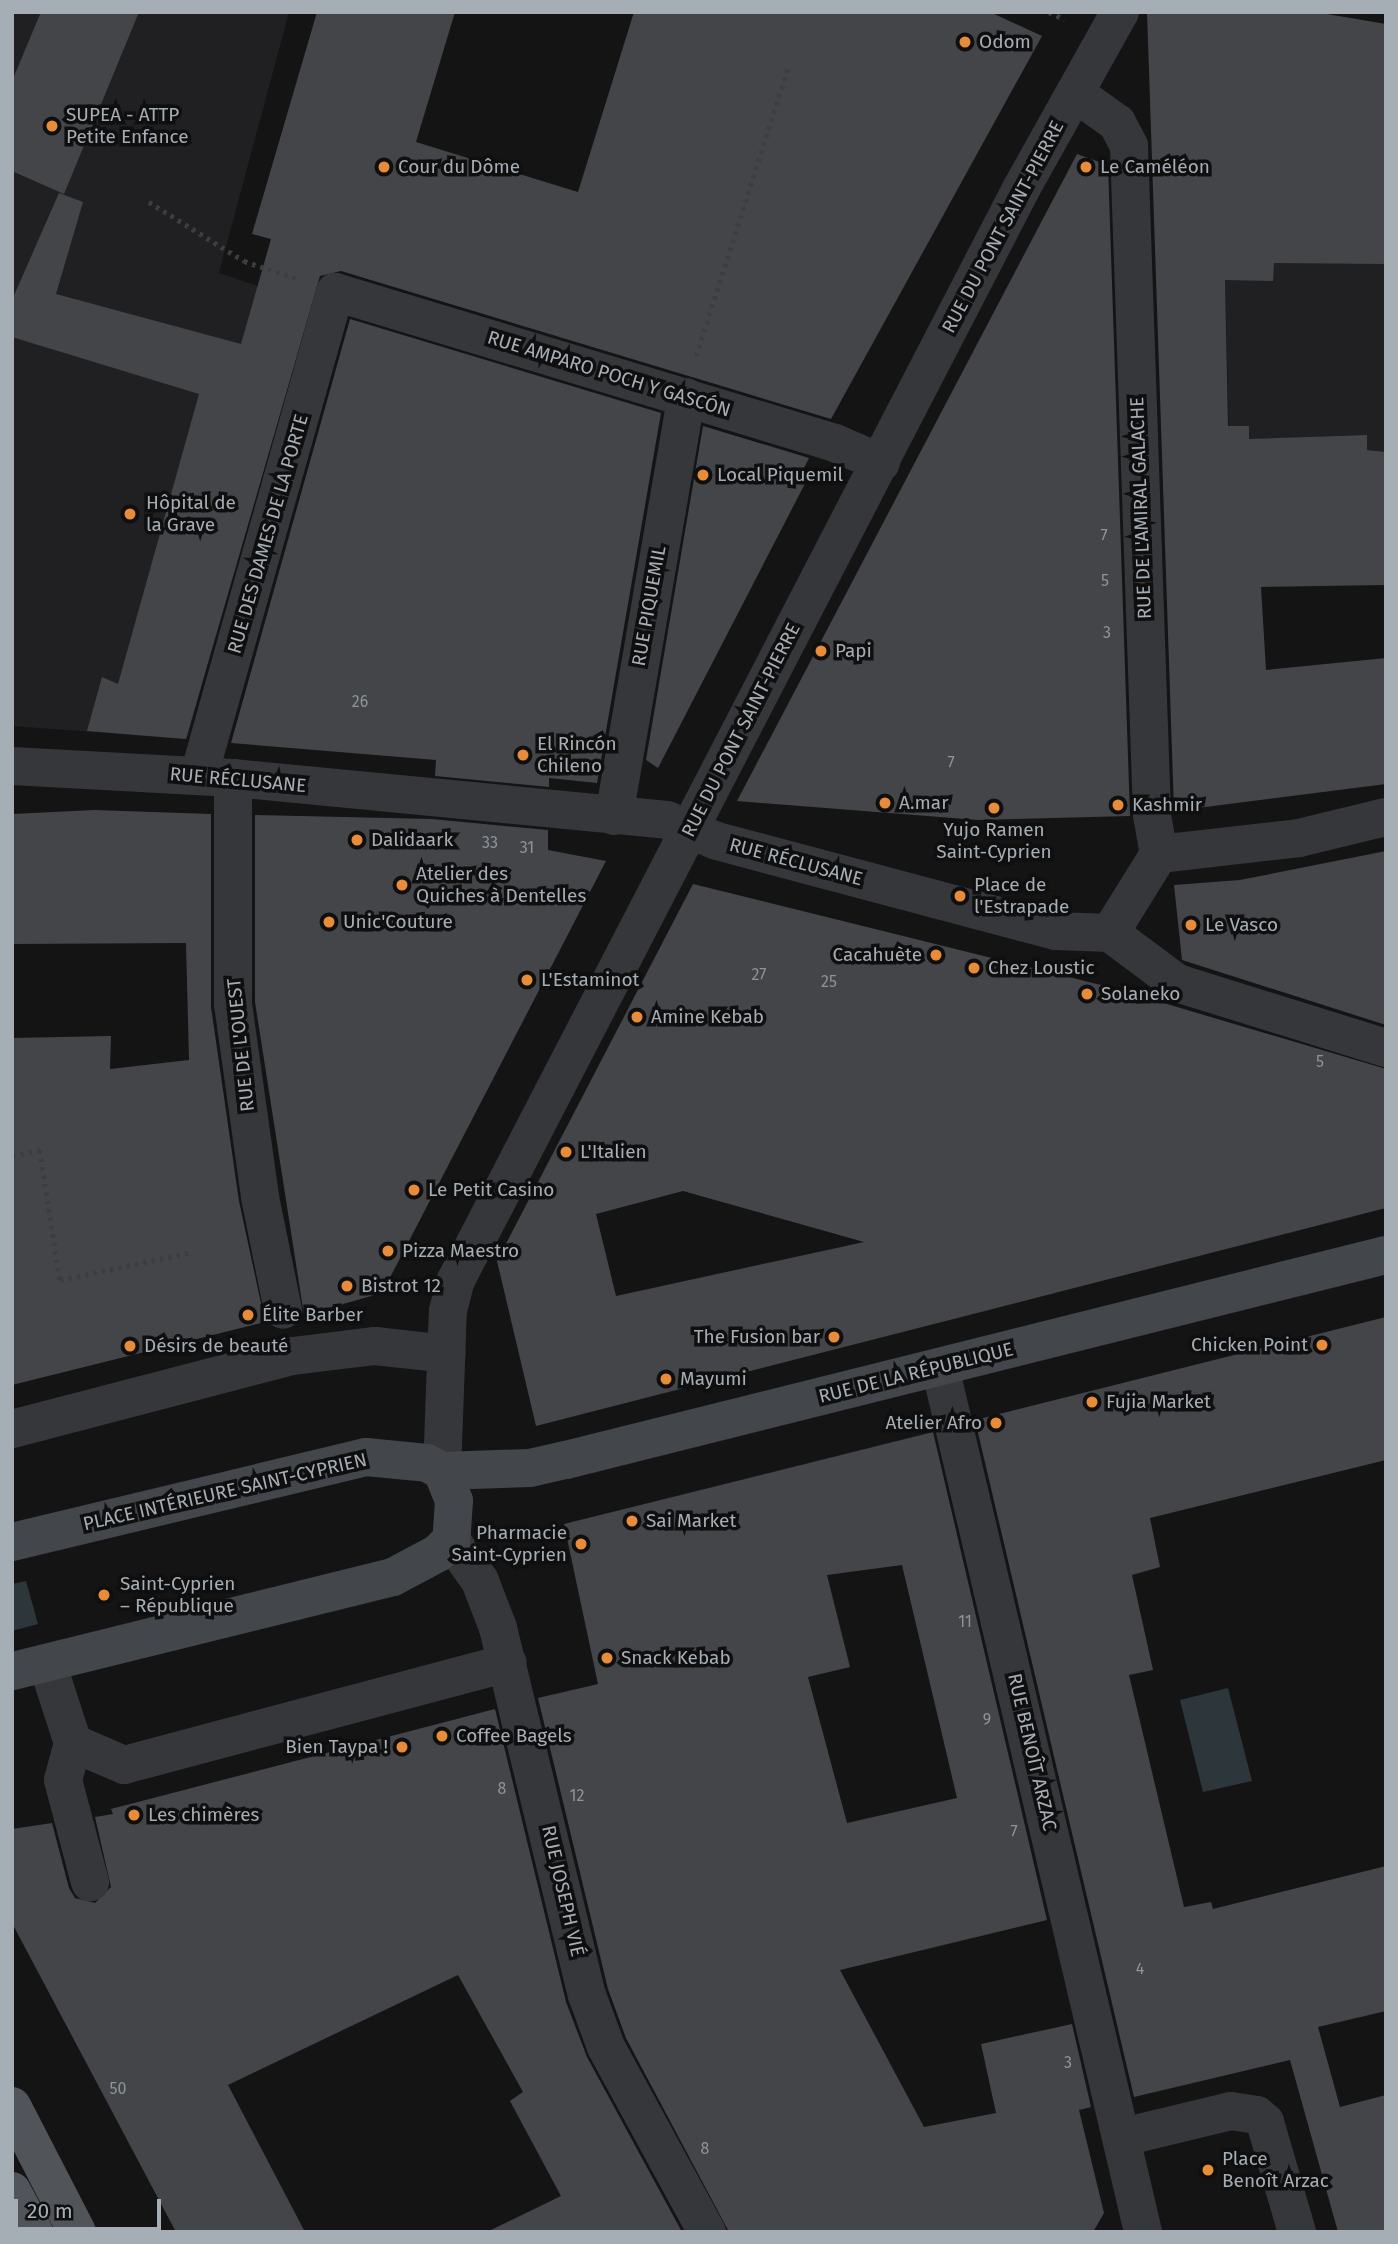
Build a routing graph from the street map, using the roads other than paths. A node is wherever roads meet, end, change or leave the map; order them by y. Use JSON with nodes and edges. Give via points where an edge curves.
{"nodes":[{"id":1,"x":1120,"y":12,"type":"edge"},
{"id":2,"x":1075,"y":93,"type":"junction"},
{"id":3,"x":335,"y":292,"type":"joint"},
{"id":4,"x":686,"y":397,"type":"junction"},
{"id":5,"x":881,"y":463,"type":"junction"},
{"id":6,"x":12,"y":766,"type":"edge"},
{"id":7,"x":216,"y":776,"type":"junction"},
{"id":8,"x":614,"y":816,"type":"junction"},
{"id":9,"x":1386,"y":817,"type":"edge"},
{"id":10,"x":690,"y":829,"type":"junction"},
{"id":11,"x":1159,"y":854,"type":"junction"},
{"id":12,"x":1110,"y":933,"type":"junction"},
{"id":13,"x":1386,"y":1048,"type":"edge"},
{"id":14,"x":1386,"y":1255,"type":"edge"},
{"id":15,"x":283,"y":1310,"type":"dead end"},
{"id":16,"x":447,"y":1354,"type":"junction"},
{"id":17,"x":940,"y":1367,"type":"junction"},
{"id":18,"x":12,"y":1429,"type":"edge"},
{"id":19,"x":442,"y":1471,"type":"junction"},
{"id":20,"x":13,"y":1537,"type":"edge"},
{"id":21,"x":450,"y":1539,"type":"junction"},
{"id":22,"x":508,"y":1663,"type":"junction"},
{"id":23,"x":30,"y":1667,"type":"edge"},
{"id":24,"x":73,"y":1743,"type":"junction"},
{"id":25,"x":90,"y":1882,"type":"dead end"},
{"id":26,"x":12,"y":2106,"type":"edge"},
{"id":27,"x":1124,"y":2137,"type":"junction"},
{"id":28,"x":12,"y":2191,"type":"edge"},
{"id":29,"x":34,"y":2232,"type":"edge"},
{"id":30,"x":77,"y":2232,"type":"edge"},
{"id":31,"x":708,"y":2232,"type":"edge"},
{"id":32,"x":1143,"y":2232,"type":"edge"},
{"id":33,"x":1297,"y":2232,"type":"edge"}],
"edges":[{"from":1,"to":2,"type":"street","name":"RUE DU PONT SAINT-PIERRE"},
{"from":2,"to":5,"type":"street","name":"RUE DU PONT SAINT-PIERRE"},
{"from":2,"to":11,"type":"street","name":"RUE DE L'AMIRAL GALACHE","via":[[1118,123],[1129,146],[1152,816]]},
{"from":3,"to":4,"type":"street","name":"RUE AMPARO POCH Y GASCÓN"},
{"from":3,"to":7,"type":"street","name":"RUE DES DAMES DE LA PORTE"},
{"from":4,"to":5,"type":"street","name":"RUE AMPARO POCH Y GASCÓN"},
{"from":4,"to":8,"type":"street","name":"RUE PIQUEMIL"},
{"from":5,"to":10,"type":"street","name":"RUE DU PONT SAINT-PIERRE"},
{"from":6,"to":7,"type":"street","name":"RUE RÉCLUSANE"},
{"from":7,"to":8,"type":"street","name":"RUE RÉCLUSANE"},
{"from":7,"to":15,"type":"street","name":"RUE DE L'OUEST","via":[[233,1004],[260,1197]]},
{"from":8,"to":10,"type":"street","name":"RUE RÉCLUSANE","via":[[667,820]]},
{"from":9,"to":11,"type":"street","via":[[1299,838]]},
{"from":10,"to":12,"type":"street","name":"RUE RÉCLUSANE","via":[[717,841],[1055,931]]},
{"from":10,"to":16,"type":"street","name":"RUE DU PONT SAINT-PIERRE","via":[[456,1280],[447,1311]]},
{"from":11,"to":12,"type":"street"},
{"from":12,"to":13,"type":"street","via":[[1177,983]]},
{"from":14,"to":17,"type":"street","name":"RUE DE LA RÉPUBLIQUE"},
{"from":16,"to":18,"type":"street","via":[[375,1346],[293,1356]]},
{"from":16,"to":19,"type":"street","name":"RUE DU PONT SAINT-PIERRE"},
{"from":17,"to":19,"type":"street","name":"RUE DE LA RÉPUBLIQUE","via":[[530,1468]]},
{"from":17,"to":27,"type":"street","name":"RUE BENOÎT ARZAC"},
{"from":19,"to":20,"type":"street","name":"PLACE INTÉRIEURE SAINT-CYPRIEN","via":[[412,1458],[366,1457]]},
{"from":19,"to":21,"type":"street","via":[[454,1501]]},
{"from":21,"to":22,"type":"street","name":"RUE JOSEPH VIÉ","via":[[480,1581]]},
{"from":21,"to":23,"type":"street","via":[[438,1553],[393,1577]]},
{"from":22,"to":24,"type":"street","via":[[124,1765]]},
{"from":22,"to":31,"type":"street","name":"RUE JOSEPH VIÉ","via":[[587,1995],[606,2047]]},
{"from":23,"to":24,"type":"street"},
{"from":24,"to":25,"type":"street","via":[[63,1780]]},
{"from":26,"to":30,"type":"main road"},
{"from":27,"to":32,"type":"street"},
{"from":27,"to":33,"type":"street","via":[[1231,2111],[1257,2115],[1265,2122]]},
{"from":28,"to":29,"type":"main road"}]}
